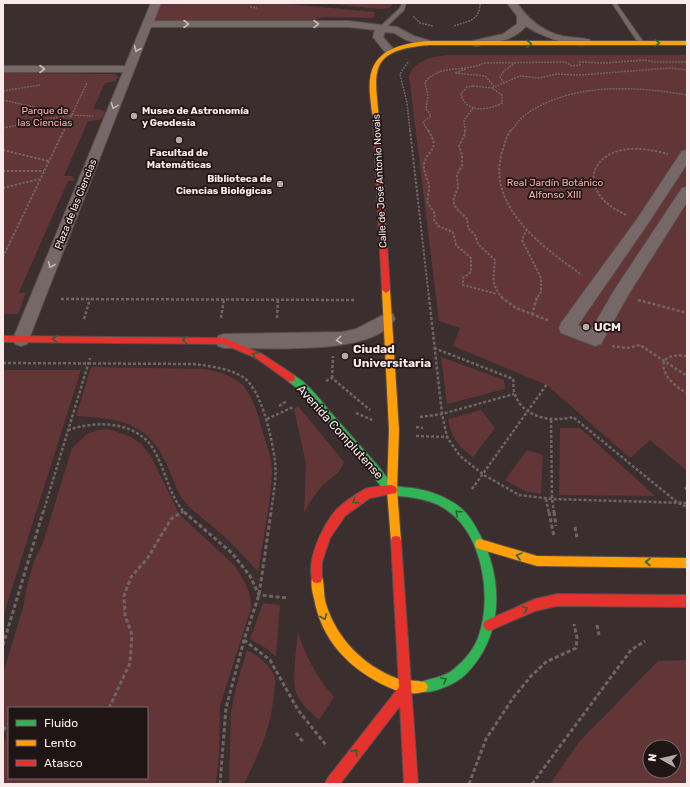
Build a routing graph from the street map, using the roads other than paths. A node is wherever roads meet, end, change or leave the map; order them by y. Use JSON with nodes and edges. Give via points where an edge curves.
{"nodes":[{"id":1,"x":156,"y":3,"type":"edge"},
{"id":2,"x":404,"y":3,"type":"edge"},
{"id":3,"x":512,"y":3,"type":"edge"},
{"id":4,"x":614,"y":3,"type":"edge"},
{"id":5,"x":521,"y":17,"type":"junction"},
{"id":6,"x":147,"y":24,"type":"junction"},
{"id":7,"x":381,"y":29,"type":"junction"},
{"id":8,"x":426,"y":43,"type":"junction"},
{"id":9,"x":476,"y":43,"type":"junction"},
{"id":10,"x":590,"y":43,"type":"junction"},
{"id":11,"x":641,"y":43,"type":"junction"},
{"id":12,"x":687,"y":43,"type":"edge"},
{"id":13,"x":390,"y":50,"type":"junction"},
{"id":14,"x":3,"y":69,"type":"edge"},
{"id":15,"x":129,"y":69,"type":"junction"},
{"id":16,"x":687,"y":154,"type":"edge"},
{"id":17,"x":687,"y":191,"type":"edge"},
{"id":18,"x":387,"y":319,"type":"junction"},
{"id":19,"x":3,"y":339,"type":"edge"},
{"id":20,"x":21,"y":339,"type":"junction"},
{"id":21,"x":224,"y":341,"type":"junction"},
{"id":22,"x":392,"y":490,"type":"junction"},
{"id":23,"x":480,"y":544,"type":"junction"},
{"id":24,"x":687,"y":563,"type":"edge"},
{"id":25,"x":687,"y":601,"type":"edge"},
{"id":26,"x":489,"y":624,"type":"junction"},
{"id":27,"x":406,"y":688,"type":"junction"},
{"id":28,"x":332,"y":784,"type":"edge"},
{"id":29,"x":411,"y":784,"type":"edge"}],
"edges":[{"from":1,"to":6,"type":"street","name":"Plaza de las Ciencias"},
{"from":2,"to":7,"type":"lane","via":[[402,9]]},
{"from":3,"to":5,"type":"street"},
{"from":4,"to":11,"type":"lane"},
{"from":5,"to":9,"type":"street","via":[[522,25],[517,32]]},
{"from":5,"to":10,"type":"street","via":[[548,35]]},
{"from":6,"to":7,"type":"street","one_way":true,"via":[[348,24]]},
{"from":6,"to":15,"type":"street","name":"Plaza de las Ciencias","one_way":true},
{"from":7,"to":8,"type":"street","via":[[397,30]]},
{"from":7,"to":13,"type":"street","via":[[378,37]]},
{"from":8,"to":9,"type":"street"},
{"from":8,"to":13,"type":"street","via":[[404,45]]},
{"from":9,"to":10,"type":"street","one_way":true},
{"from":10,"to":11,"type":"street"},
{"from":11,"to":12,"type":"street","one_way":true},
{"from":13,"to":18,"type":"street","name":"Calle de José Antonio Novais","via":[[379,59],[373,75]]},
{"from":14,"to":15,"type":"street","one_way":true},
{"from":15,"to":20,"type":"street","name":"Plaza de las Ciencias","one_way":true},
{"from":16,"to":17,"type":"street","via":[[567,328],[595,339],[621,293]]},
{"from":18,"to":21,"type":"street","name":"Avenida Complutense","one_way":true,"via":[[374,329],[349,338]]},
{"from":18,"to":22,"type":"street","name":"Avenida Complutense","via":[[394,430]]},
{"from":19,"to":20,"type":"street","name":"Avenida Complutense"},
{"from":21,"to":20,"type":"street","name":"Avenida Complutense","one_way":true},
{"from":22,"to":21,"type":"street","name":"Avenida Complutense","one_way":true,"via":[[306,391],[284,372],[258,356]]},
{"from":23,"to":22,"type":"street","name":"Avenida Complutense","one_way":true,"via":[[472,527],[444,502],[414,492]]},
{"from":22,"to":27,"type":"street","name":"Avenida Complutense"},
{"from":22,"to":27,"type":"street","name":"Avenida Complutense","one_way":true,"via":[[366,493],[348,505],[333,522],[322,544],[316,572],[317,594],[331,633],[354,661],[372,674]]},
{"from":24,"to":23,"type":"street","one_way":true,"via":[[537,561]]},
{"from":23,"to":26,"type":"street","name":"Avenida Complutense","via":[[489,577],[492,605]]},
{"from":26,"to":25,"type":"street","one_way":true,"via":[[557,600]]},
{"from":27,"to":26,"type":"street","name":"Avenida Complutense","one_way":true,"via":[[436,684],[459,673],[474,659],[482,646]]},
{"from":28,"to":27,"type":"street","one_way":true},
{"from":27,"to":29,"type":"street","name":"Avenida Complutense"}]}
